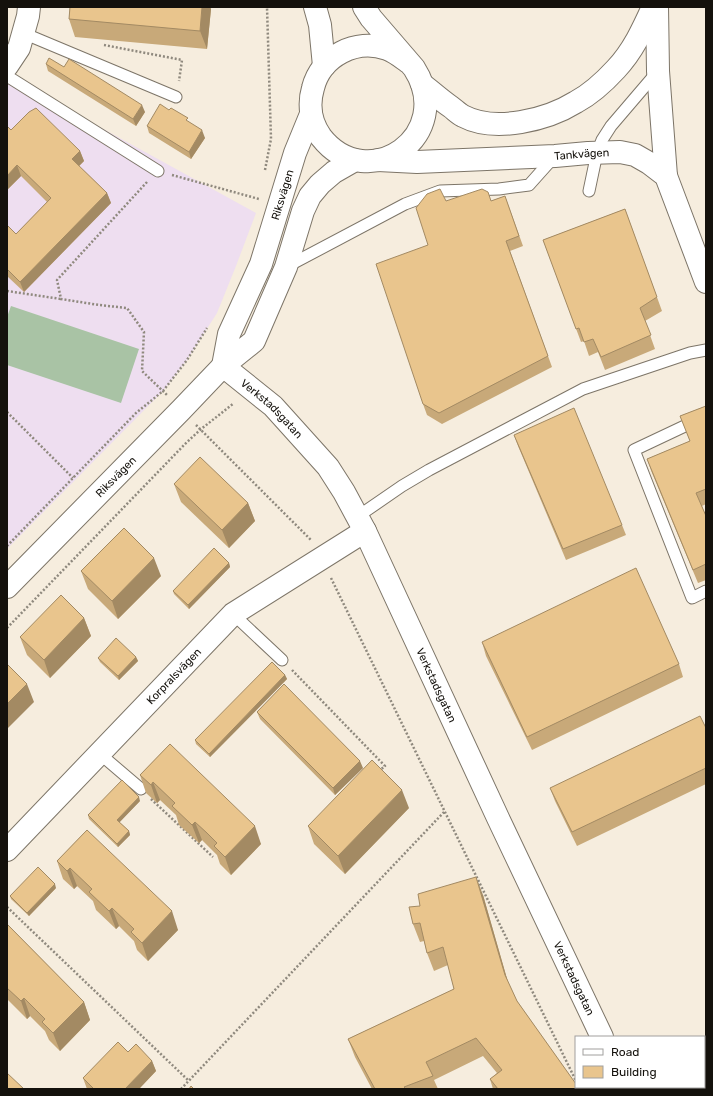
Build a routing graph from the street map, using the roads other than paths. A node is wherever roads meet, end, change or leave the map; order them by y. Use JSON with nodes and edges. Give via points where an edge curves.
{"nodes":[{"id":1,"x":28,"y":7,"type":"edge"},
{"id":2,"x":315,"y":7,"type":"edge"},
{"id":3,"x":364,"y":7,"type":"edge"},
{"id":4,"x":653,"y":7,"type":"edge"},
{"id":5,"x":657,"y":7,"type":"edge"},
{"id":6,"x":23,"y":33,"type":"junction"},
{"id":7,"x":408,"y":62,"type":"junction"},
{"id":8,"x":7,"y":66,"type":"edge"},
{"id":9,"x":324,"y":66,"type":"junction"},
{"id":10,"x":658,"y":71,"type":"junction"},
{"id":11,"x":7,"y":76,"type":"edge"},
{"id":12,"x":422,"y":84,"type":"junction"},
{"id":13,"x":176,"y":97,"type":"road end"},
{"id":14,"x":311,"y":114,"type":"junction"},
{"id":15,"x":597,"y":153,"type":"junction"},
{"id":16,"x":555,"y":156,"type":"junction"},
{"id":17,"x":354,"y":160,"type":"junction"},
{"id":18,"x":378,"y":160,"type":"junction"},
{"id":19,"x":158,"y":171,"type":"road end"},
{"id":20,"x":666,"y":176,"type":"junction"},
{"id":21,"x":589,"y":191,"type":"dead end"},
{"id":22,"x":286,"y":267,"type":"junction"},
{"id":23,"x":706,"y":282,"type":"edge"},
{"id":24,"x":706,"y":350,"type":"edge"},
{"id":25,"x":223,"y":366,"type":"junction"},
{"id":26,"x":706,"y":416,"type":"edge"},
{"id":27,"x":361,"y":524,"type":"junction"},
{"id":28,"x":7,"y":587,"type":"edge"},
{"id":29,"x":706,"y":592,"type":"edge"},
{"id":30,"x":233,"y":614,"type":"junction"},
{"id":31,"x":282,"y":660,"type":"road end"},
{"id":32,"x":100,"y":754,"type":"junction"},
{"id":33,"x":141,"y":789,"type":"edge"},
{"id":34,"x":7,"y":850,"type":"edge"},
{"id":35,"x":602,"y":1036,"type":"edge"}],
"edges":[{"from":1,"to":6,"type":"street"},
{"from":2,"to":9,"type":"street","via":[[320,25]]},
{"from":3,"to":7,"type":"street","name":"Riksvägen"},
{"from":4,"to":12,"type":"street","via":[[637,40],[616,69],[576,102],[549,115],[497,125],[480,122],[462,116]]},
{"from":5,"to":10,"type":"street"},
{"from":6,"to":8,"type":"street","via":[[18,48]]},
{"from":6,"to":13,"type":"lane"},
{"from":7,"to":9,"type":"street","name":"Riksvägen","via":[[388,49],[365,46],[342,52]]},
{"from":7,"to":12,"type":"street","name":"Riksvägen"},
{"from":9,"to":14,"type":"street","name":"Riksvägen","via":[[311,94]]},
{"from":10,"to":15,"type":"lane","via":[[611,126]]},
{"from":10,"to":20,"type":"street"},
{"from":11,"to":19,"type":"lane"},
{"from":12,"to":18,"type":"street","name":"Riksvägen","via":[[426,100],[424,117],[418,132],[399,152]]},
{"from":14,"to":17,"type":"street","name":"Riksvägen","via":[[319,134],[326,143]]},
{"from":14,"to":25,"type":"street","name":"Riksvägen","via":[[295,153],[261,264],[229,334]]},
{"from":15,"to":16,"type":"street","name":"Tankvägen"},
{"from":15,"to":20,"type":"street","name":"Tankvägen","via":[[620,152],[635,155]]},
{"from":15,"to":21,"type":"lane"},
{"from":16,"to":18,"type":"street","name":"Tankvägen","via":[[417,162]]},
{"from":16,"to":22,"type":"lane","via":[[529,185],[440,191],[405,204]]},
{"from":17,"to":18,"type":"street","name":"Riksvägen"},
{"from":17,"to":22,"type":"street","name":"Riksvägen","via":[[334,172],[310,196]]},
{"from":20,"to":23,"type":"street"},
{"from":22,"to":25,"type":"street","name":"Riksvägen","via":[[254,341]]},
{"from":24,"to":27,"type":"lane","via":[[582,389],[402,486]]},
{"from":25,"to":27,"type":"street","name":"Verkstadsgatan","via":[[273,406],[328,467]]},
{"from":25,"to":28,"type":"street","name":"Riksvägen"},
{"from":26,"to":29,"type":"lane","via":[[634,450],[692,598]]},
{"from":27,"to":30,"type":"street","name":"Korpralsvägen","via":[[322,558]]},
{"from":27,"to":35,"type":"street","name":"Verkstadsgatan"},
{"from":30,"to":31,"type":"lane"},
{"from":30,"to":32,"type":"street","name":"Korpralsvägen"},
{"from":32,"to":33,"type":"lane"},
{"from":32,"to":34,"type":"street","name":"Korpralsvägen"}]}
